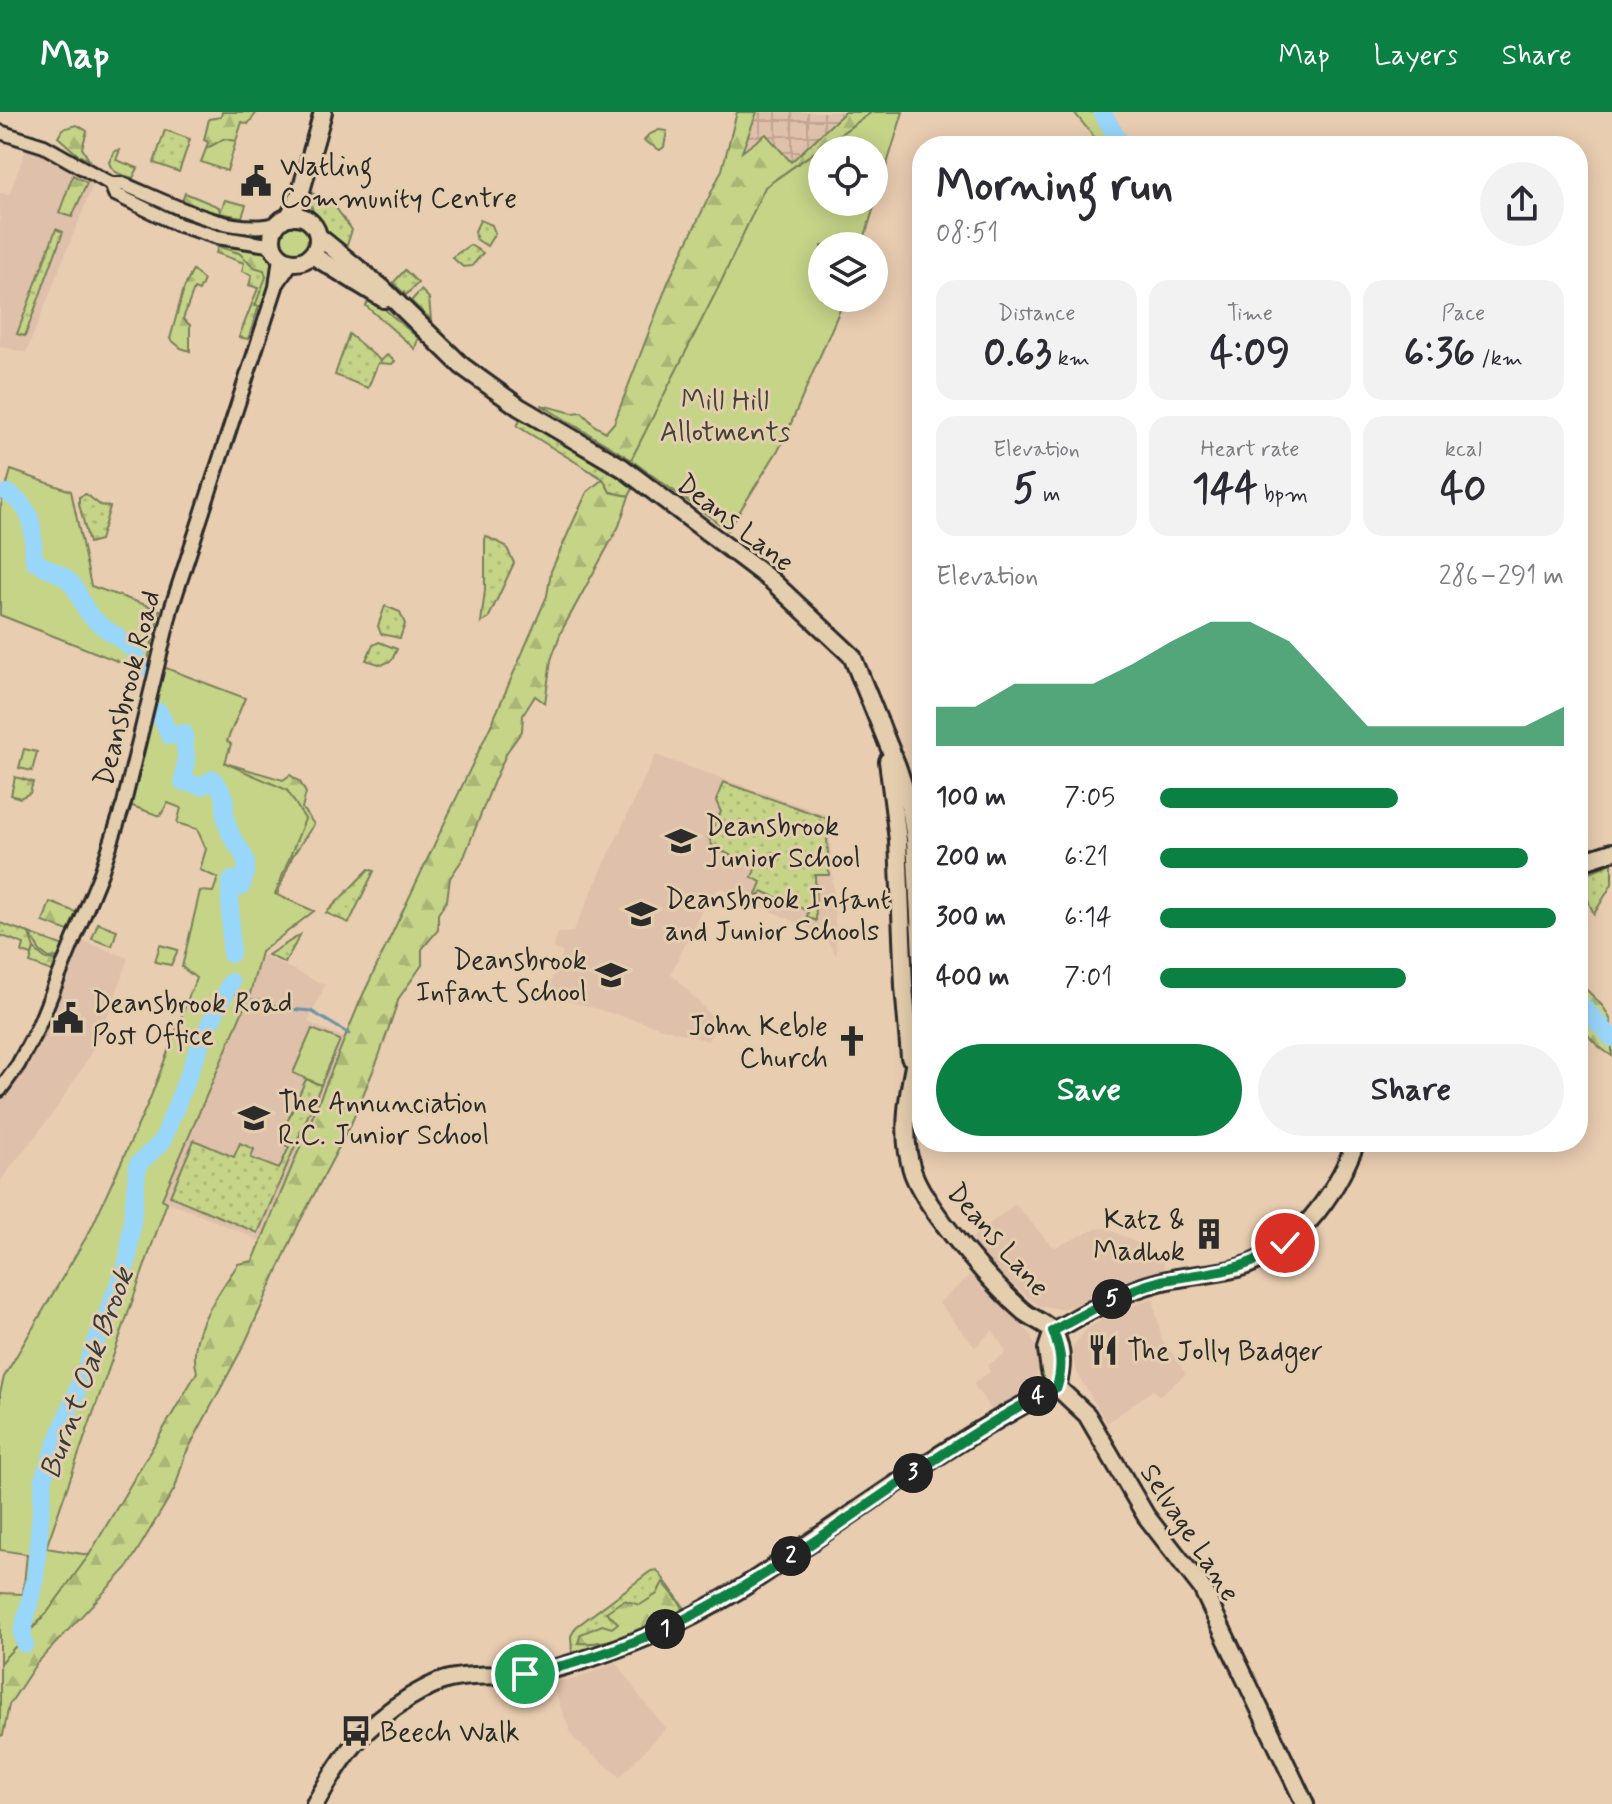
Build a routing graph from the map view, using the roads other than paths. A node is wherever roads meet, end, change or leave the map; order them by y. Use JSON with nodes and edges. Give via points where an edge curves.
{"nodes":[{"id":1,"x":323,"y":112,"type":"edge"},
{"id":2,"x":0,"y":132,"type":"edge"},
{"id":3,"x":111,"y":184,"type":"junction"},
{"id":4,"x":134,"y":188,"type":"junction"},
{"id":5,"x":301,"y":191,"type":"junction"},
{"id":6,"x":137,"y":205,"type":"junction"},
{"id":7,"x":284,"y":220,"type":"junction"},
{"id":8,"x":307,"y":220,"type":"junction"},
{"id":9,"x":318,"y":236,"type":"junction"},
{"id":10,"x":312,"y":255,"type":"junction"},
{"id":11,"x":282,"y":257,"type":"junction"},
{"id":12,"x":400,"y":307,"type":"junction"},
{"id":13,"x":884,"y":731,"type":"junction"},
{"id":14,"x":912,"y":819,"type":"edge"},
{"id":15,"x":1612,"y":852,"type":"edge"},
{"id":16,"x":1588,"y":860,"type":"edge"},
{"id":17,"x":912,"y":1078,"type":"joint"},
{"id":18,"x":0,"y":1090,"type":"edge"},
{"id":19,"x":1352,"y":1152,"type":"edge"},
{"id":20,"x":1053,"y":1331,"type":"junction"},
{"id":21,"x":1057,"y":1387,"type":"junction"},
{"id":22,"x":315,"y":1804,"type":"edge"},
{"id":23,"x":1305,"y":1804,"type":"edge"}],
"edges":[{"from":1,"to":5,"type":"main road"},
{"from":2,"to":3,"type":"street","via":[[44,146]]},
{"from":3,"to":4,"type":"street"},
{"from":3,"to":6,"type":"street","via":[[115,194]]},
{"from":4,"to":6,"type":"street"},
{"from":4,"to":7,"type":"street","via":[[223,223],[267,227]]},
{"from":5,"to":7,"type":"main road"},
{"from":5,"to":8,"type":"main road"},
{"from":6,"to":11,"type":"street","via":[[217,237],[268,245]]},
{"from":7,"to":8,"type":"main road"},
{"from":7,"to":11,"type":"main road","via":[[272,236]]},
{"from":8,"to":9,"type":"main road"},
{"from":9,"to":10,"type":"main road"},
{"from":9,"to":12,"type":"main road","name":"Deans Lane"},
{"from":10,"to":11,"type":"main road","via":[[300,262]]},
{"from":10,"to":12,"type":"main road","name":"Deans Lane"},
{"from":11,"to":18,"type":"street","name":"Deansbrook Road","via":[[171,609],[124,803],[101,873],[38,1027]]},
{"from":12,"to":13,"type":"main road","name":"Deans Lane","via":[[462,366],[519,407],[623,468],[772,581],[852,656]]},
{"from":13,"to":14,"type":"main road","name":"Deans Lane"},
{"from":13,"to":17,"type":"main road","name":"Deans Lane","via":[[898,840]]},
{"from":15,"to":16,"type":"main road"},
{"from":17,"to":20,"type":"main road","name":"Deans Lane","via":[[906,1141],[914,1174],[932,1208],[1000,1288]]},
{"from":19,"to":20,"type":"main road","via":[[1322,1206],[1270,1255],[1237,1268],[1126,1292]]},
{"from":20,"to":21,"type":"main road","name":"Deans Lane","via":[[1062,1369]]},
{"from":21,"to":22,"type":"main road","via":[[904,1478],[696,1615],[546,1671],[452,1678],[417,1693],[360,1736]]},
{"from":21,"to":23,"type":"main road","name":"Selvage Lane","via":[[1087,1415],[1146,1516],[1202,1588]]}]}
